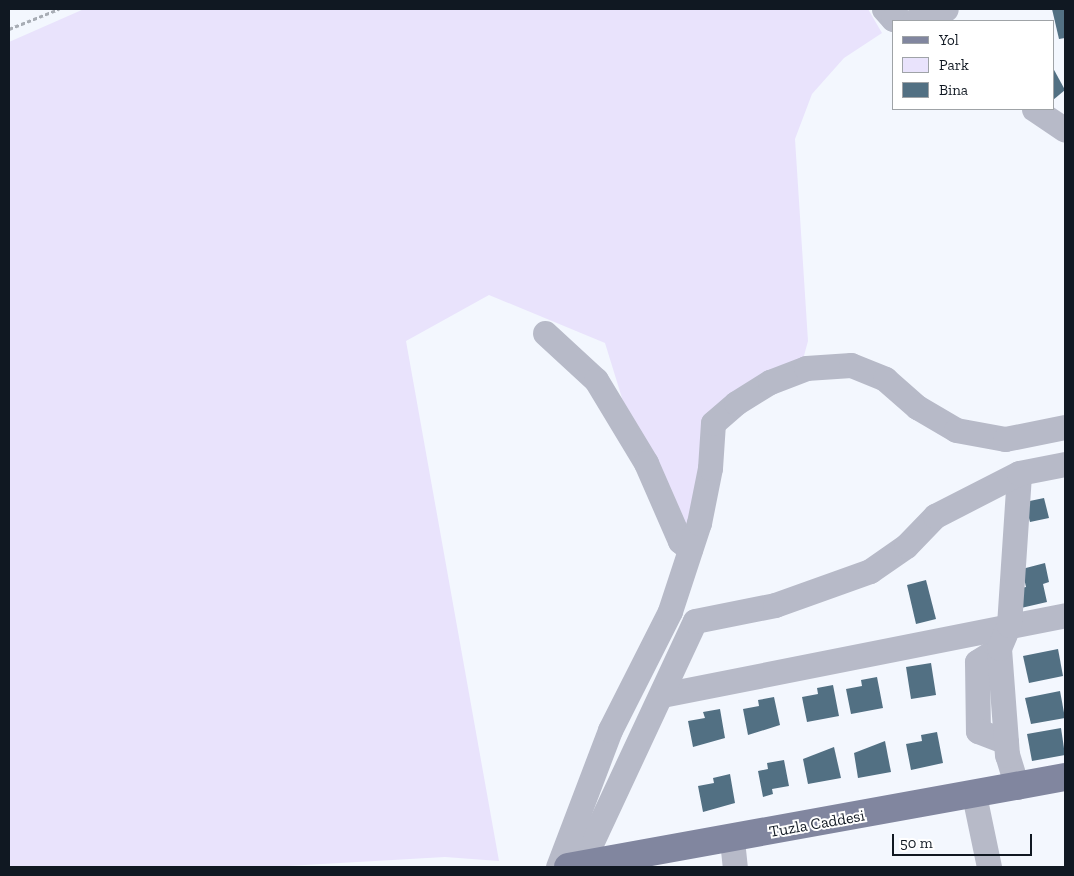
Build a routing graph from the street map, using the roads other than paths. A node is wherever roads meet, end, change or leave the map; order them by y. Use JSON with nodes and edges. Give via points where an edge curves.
{"nodes":[{"id":1,"x":884,"y":9,"type":"edge"},
{"id":2,"x":946,"y":9,"type":"edge"},
{"id":3,"x":897,"y":20,"type":"edge"},
{"id":4,"x":917,"y":20,"type":"edge"},
{"id":5,"x":1035,"y":110,"type":"edge"},
{"id":6,"x":1065,"y":130,"type":"edge"},
{"id":7,"x":545,"y":333,"type":"dead end"},
{"id":8,"x":1065,"y":427,"type":"edge"},
{"id":9,"x":1065,"y":464,"type":"edge"},
{"id":10,"x":1019,"y":473,"type":"junction"},
{"id":11,"x":690,"y":549,"type":"junction"},
{"id":12,"x":1065,"y":615,"type":"edge"},
{"id":13,"x":1009,"y":625,"type":"junction"},
{"id":14,"x":662,"y":695,"type":"junction"},
{"id":15,"x":1065,"y":777,"type":"edge"},
{"id":16,"x":1017,"y":787,"type":"junction"},
{"id":17,"x":974,"y":795,"type":"junction"},
{"id":18,"x":732,"y":840,"type":"junction"},
{"id":19,"x":569,"y":867,"type":"edge"},
{"id":20,"x":736,"y":867,"type":"edge"},
{"id":21,"x":990,"y":867,"type":"edge"}],
"edges":[{"from":1,"to":3,"type":"street"},
{"from":2,"to":4,"type":"street"},
{"from":5,"to":6,"type":"street"},
{"from":7,"to":11,"type":"street","via":[[596,380],[646,463],[680,542]]},
{"from":8,"to":11,"type":"street","via":[[1005,439],[956,430],[917,407],[885,379],[851,365],[806,368],[770,382],[736,403],[714,423],[710,468]]},
{"from":9,"to":10,"type":"street"},
{"from":10,"to":13,"type":"street"},
{"from":10,"to":14,"type":"street","via":[[935,516],[906,546],[870,571],[775,605],[695,621]]},
{"from":11,"to":19,"type":"street","via":[[670,611],[610,730]]},
{"from":12,"to":13,"type":"street"},
{"from":13,"to":14,"type":"street"},
{"from":13,"to":16,"type":"street","via":[[999,648],[1006,742]]},
{"from":14,"to":19,"type":"street"},
{"from":15,"to":16,"type":"main road","name":"Tuzla Caddesi"},
{"from":16,"to":17,"type":"main road","name":"Tuzla Caddesi"},
{"from":17,"to":18,"type":"main road","name":"Tuzla Caddesi"},
{"from":17,"to":21,"type":"street"},
{"from":18,"to":19,"type":"main road","name":"Tuzla Caddesi"},
{"from":18,"to":20,"type":"street"}]}
